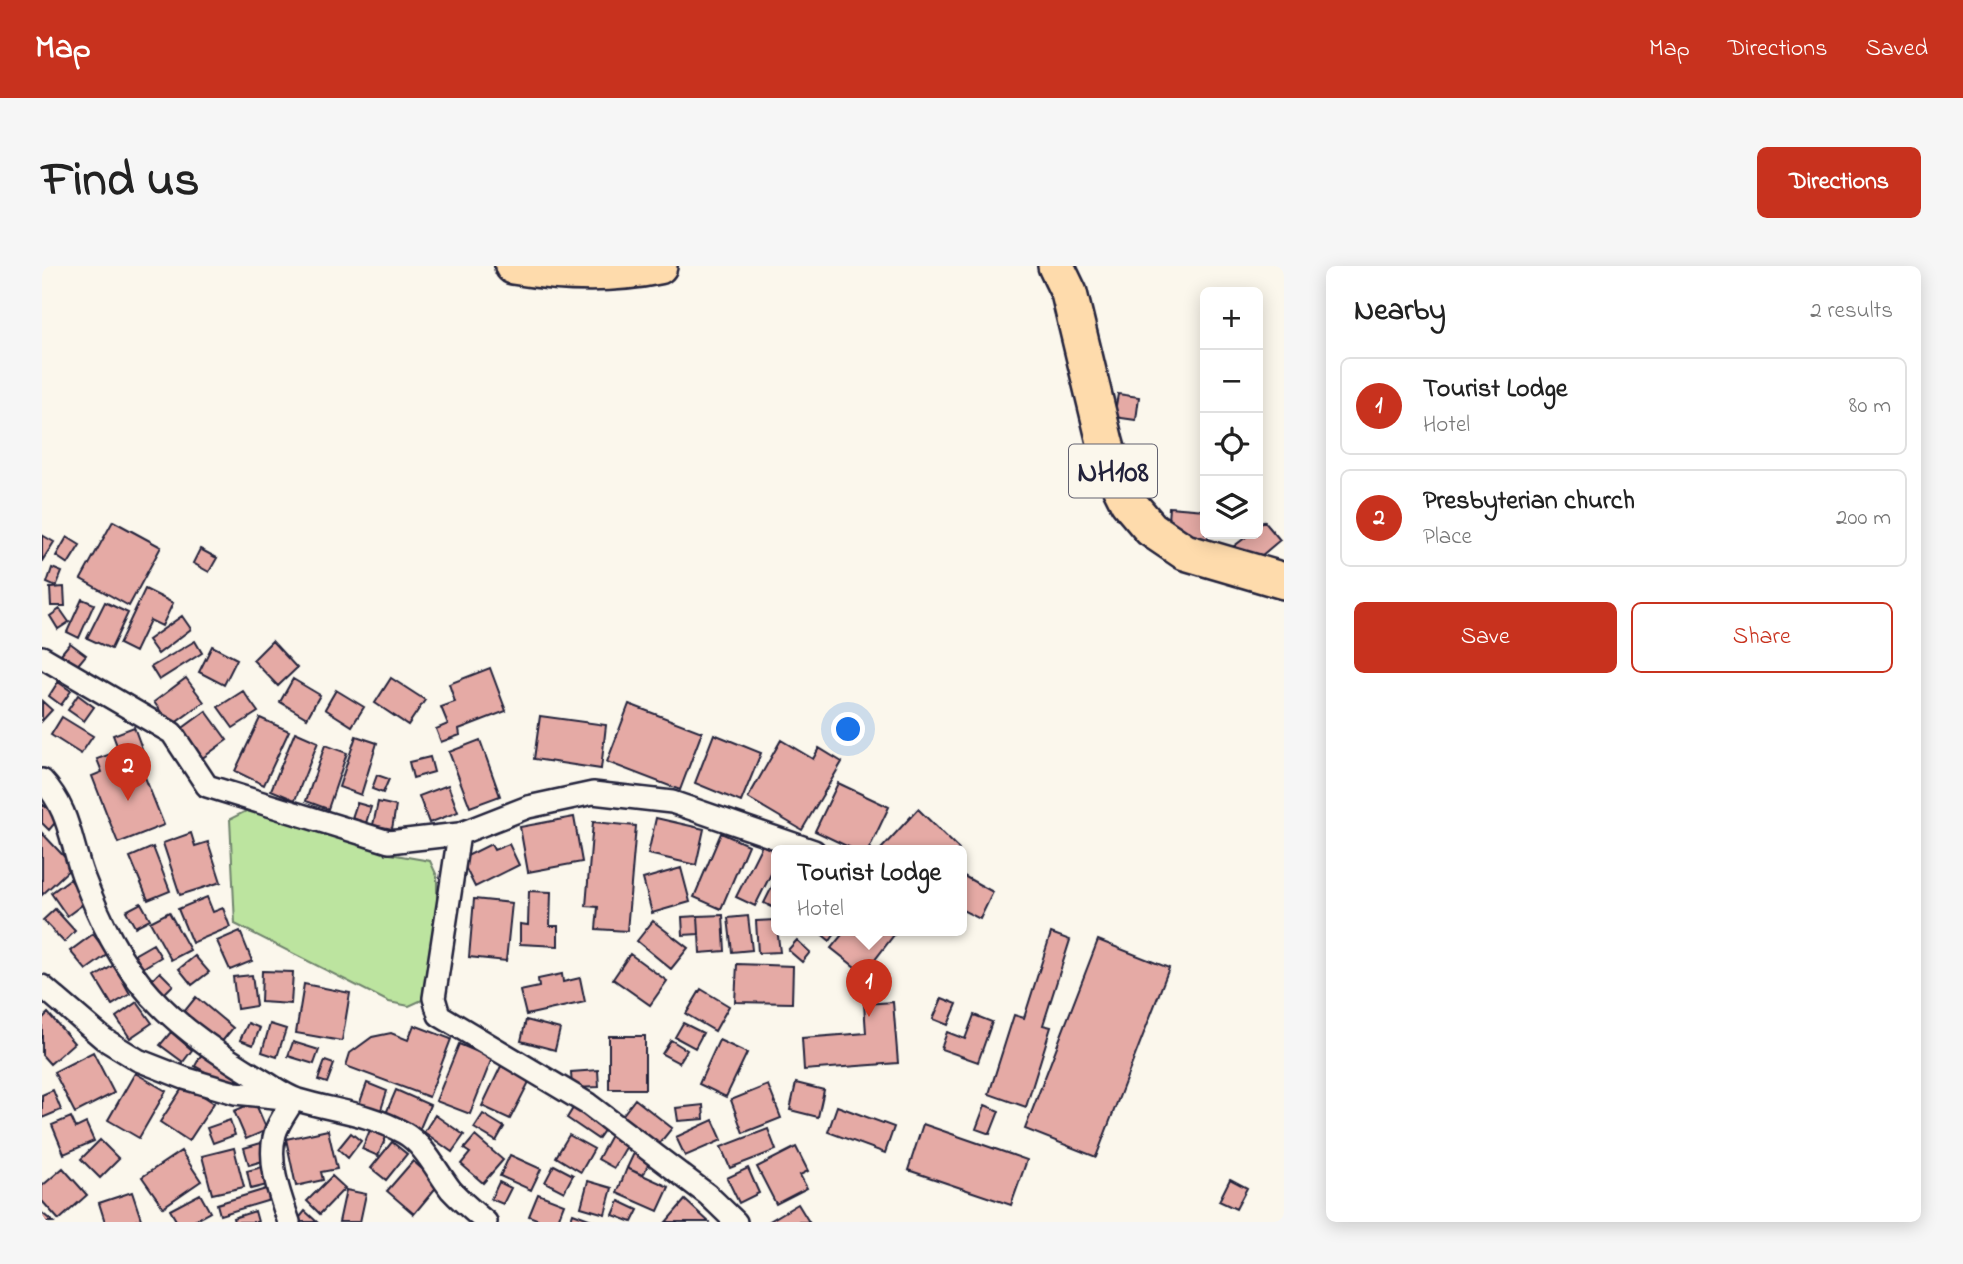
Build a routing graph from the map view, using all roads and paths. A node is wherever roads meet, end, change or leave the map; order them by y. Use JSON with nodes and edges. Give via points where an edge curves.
{"nodes":[{"id":1,"x":513,"y":266,"type":"edge"},
{"id":2,"x":659,"y":266,"type":"edge"},
{"id":3,"x":1056,"y":266,"type":"edge"},
{"id":4,"x":1284,"y":581,"type":"edge"},
{"id":5,"x":42,"y":657,"type":"edge"},
{"id":6,"x":42,"y":780,"type":"edge"},
{"id":7,"x":459,"y":834,"type":"junction"},
{"id":8,"x":797,"y":845,"type":"edge"},
{"id":9,"x":42,"y":986,"type":"edge"},
{"id":10,"x":295,"y":1099,"type":"junction"},
{"id":11,"x":289,"y":1222,"type":"edge"},
{"id":12,"x":486,"y":1222,"type":"edge"},
{"id":13,"x":736,"y":1222,"type":"edge"}],
"edges":[{"from":1,"to":2,"type":"highway","via":[[580,273],[632,272]]},
{"from":3,"to":4,"type":"highway","number":"NH108","via":[[1069,293],[1114,474],[1128,502],[1151,529],[1185,552]]},
{"from":5,"to":7,"type":"street","via":[[172,733],[207,786],[389,842]]},
{"from":6,"to":10,"type":"street","via":[[70,824],[83,874],[125,964],[191,1033]]},
{"from":7,"to":8,"type":"street","via":[[528,807],[593,793],[672,802]]},
{"from":7,"to":13,"type":"street","via":[[434,998],[439,1015],[588,1104],[708,1195]]},
{"from":9,"to":10,"type":"street","via":[[104,1039],[138,1060],[235,1093]]},
{"from":10,"to":11,"type":"street","via":[[275,1133],[273,1146]]},
{"from":10,"to":12,"type":"street","via":[[373,1119],[406,1134],[452,1190]]}]}
